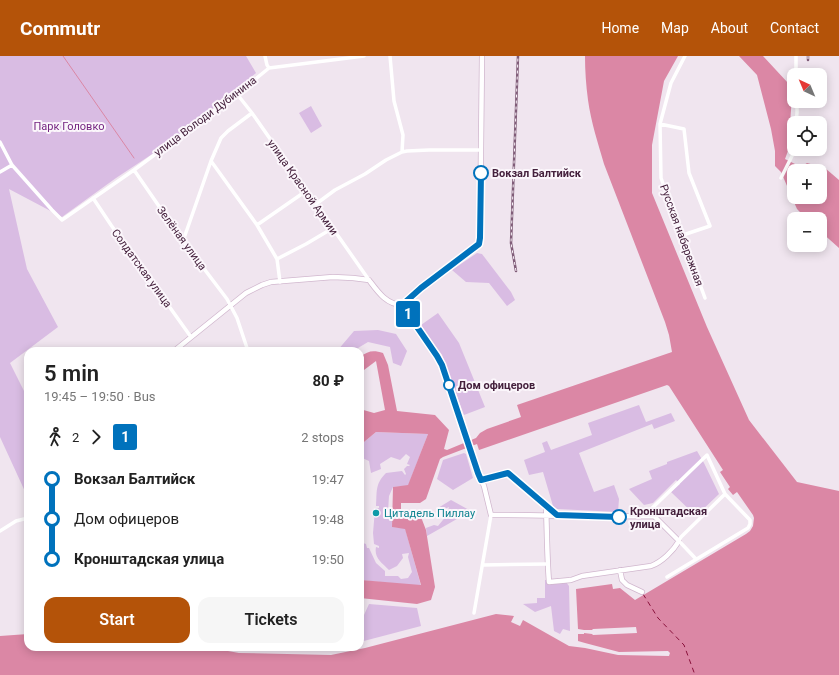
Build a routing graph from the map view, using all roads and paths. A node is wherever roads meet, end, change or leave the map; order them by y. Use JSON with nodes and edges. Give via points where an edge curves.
{"nodes":[{"id":1,"x":265,"y":56,"type":"edge"},
{"id":2,"x":364,"y":56,"type":"edge"},
{"id":3,"x":390,"y":56,"type":"edge"},
{"id":4,"x":482,"y":56,"type":"edge"},
{"id":5,"x":685,"y":56,"type":"edge"},
{"id":6,"x":796,"y":56,"type":"edge"},
{"id":7,"x":269,"y":68,"type":"junction"},
{"id":8,"x":796,"y":68,"type":"edge"},
{"id":9,"x":237,"y":94,"type":"junction"},
{"id":10,"x":252,"y":113,"type":"junction"},
{"id":11,"x":660,"y":124,"type":"junction"},
{"id":12,"x":0,"y":142,"type":"edge"},
{"id":13,"x":481,"y":150,"type":"junction"},
{"id":14,"x":402,"y":152,"type":"junction"},
{"id":15,"x":792,"y":156,"type":"edge"},
{"id":16,"x":211,"y":161,"type":"junction"},
{"id":17,"x":12,"y":165,"type":"junction"},
{"id":18,"x":134,"y":170,"type":"junction"},
{"id":19,"x":0,"y":172,"type":"edge"},
{"id":20,"x":781,"y":178,"type":"dead end"},
{"id":21,"x":306,"y":191,"type":"junction"},
{"id":22,"x":93,"y":198,"type":"junction"},
{"id":23,"x":316,"y":204,"type":"junction"},
{"id":24,"x":257,"y":225,"type":"junction"},
{"id":25,"x":332,"y":228,"type":"junction"},
{"id":26,"x":682,"y":235,"type":"junction"},
{"id":27,"x":183,"y":240,"type":"junction"},
{"id":28,"x":277,"y":259,"type":"junction"},
{"id":29,"x":369,"y":280,"type":"junction"},
{"id":30,"x":280,"y":282,"type":"junction"},
{"id":31,"x":705,"y":298,"type":"dead end"},
{"id":32,"x":402,"y":305,"type":"junction"},
{"id":33,"x":230,"y":306,"type":"junction"},
{"id":34,"x":191,"y":337,"type":"junction"},
{"id":35,"x":179,"y":347,"type":"edge"},
{"id":36,"x":247,"y":347,"type":"edge"},
{"id":37,"x":481,"y":480,"type":"junction"},
{"id":38,"x":725,"y":494,"type":"junction"},
{"id":39,"x":546,"y":506,"type":"junction"},
{"id":40,"x":491,"y":515,"type":"junction"},
{"id":41,"x":546,"y":515,"type":"junction"},
{"id":42,"x":557,"y":515,"type":"junction"},
{"id":43,"x":644,"y":516,"type":"junction"},
{"id":44,"x":24,"y":519,"type":"edge"},
{"id":45,"x":0,"y":531,"type":"edge"},
{"id":46,"x":679,"y":541,"type":"junction"},
{"id":47,"x":696,"y":559,"type":"junction"},
{"id":48,"x":547,"y":564,"type":"junction"},
{"id":49,"x":483,"y":565,"type":"junction"},
{"id":50,"x":620,"y":570,"type":"junction"},
{"id":51,"x":667,"y":577,"type":"dead end"},
{"id":52,"x":642,"y":592,"type":"dead end"},
{"id":53,"x":474,"y":614,"type":"dead end"}],
"edges":[{"from":1,"to":7,"type":"street"},
{"from":2,"to":7,"type":"street"},
{"from":3,"to":14,"type":"street","via":[[394,101],[403,135]]},
{"from":4,"to":13,"type":"street"},
{"from":5,"to":11,"type":"street","name":"Русская набережная","via":[[671,83]]},
{"from":6,"to":8,"type":"street"},
{"from":7,"to":9,"type":"street","name":"улица Володи Дубинина"},
{"from":9,"to":10,"type":"street","name":"улица Красной Армии"},
{"from":9,"to":18,"type":"street","name":"улица Володи Дубинина"},
{"from":10,"to":16,"type":"street","via":[[221,138]]},
{"from":10,"to":21,"type":"street","name":"улица Красной Армии"},
{"from":11,"to":26,"type":"street","name":"Русская набережная","via":[[661,178]]},
{"from":11,"to":26,"type":"street","via":[[684,129],[689,173],[710,226]]},
{"from":12,"to":17,"type":"street"},
{"from":13,"to":14,"type":"street"},
{"from":13,"to":32,"type":"street","via":[[479,244]]},
{"from":14,"to":23,"type":"street"},
{"from":15,"to":20,"type":"street"},
{"from":16,"to":24,"type":"street"},
{"from":16,"to":27,"type":"street"},
{"from":17,"to":19,"type":"street"},
{"from":17,"to":22,"type":"street","name":"улица Володи Дубинина","via":[[62,220]]},
{"from":18,"to":22,"type":"street","name":"улица Володи Дубинина"},
{"from":18,"to":27,"type":"street","name":"Зелёная улица"},
{"from":21,"to":23,"type":"street","name":"улица Красной Армии"},
{"from":21,"to":24,"type":"street"},
{"from":22,"to":34,"type":"street","name":"Солдатская улица"},
{"from":23,"to":25,"type":"street","name":"улица Красной Армии"},
{"from":24,"to":28,"type":"street"},
{"from":25,"to":28,"type":"street"},
{"from":25,"to":29,"type":"street","name":"улица Красной Армии"},
{"from":26,"to":31,"type":"street","name":"Русская набережная"},
{"from":27,"to":33,"type":"street","name":"Зелёная улица"},
{"from":28,"to":30,"type":"street"},
{"from":29,"to":30,"type":"street","via":[[333,277]]},
{"from":29,"to":32,"type":"street","via":[[385,300]]},
{"from":30,"to":33,"type":"street","via":[[254,288]]},
{"from":32,"to":37,"type":"street","via":[[442,365]]},
{"from":33,"to":34,"type":"street"},
{"from":33,"to":36,"type":"street","name":"Зелёная улица"},
{"from":34,"to":35,"type":"street"},
{"from":37,"to":39,"type":"street","via":[[508,473]]},
{"from":37,"to":40,"type":"street"},
{"from":38,"to":43,"type":"street","via":[[707,455]]},
{"from":38,"to":46,"type":"street"},
{"from":38,"to":47,"type":"street","via":[[750,520],[750,524],[748,528]]},
{"from":39,"to":41,"type":"street"},
{"from":39,"to":42,"type":"street"},
{"from":40,"to":41,"type":"street"},
{"from":40,"to":49,"type":"street"},
{"from":41,"to":42,"type":"street"},
{"from":41,"to":48,"type":"street"},
{"from":42,"to":43,"type":"street"},
{"from":43,"to":46,"type":"street","via":[[654,516]]},
{"from":44,"to":45,"type":"street"},
{"from":46,"to":47,"type":"street"},
{"from":46,"to":50,"type":"street","via":[[659,563]]},
{"from":47,"to":51,"type":"street"},
{"from":48,"to":49,"type":"street"},
{"from":48,"to":50,"type":"street","via":[[549,582]]},
{"from":49,"to":53,"type":"street"},
{"from":50,"to":52,"type":"street","via":[[622,580]]}]}
